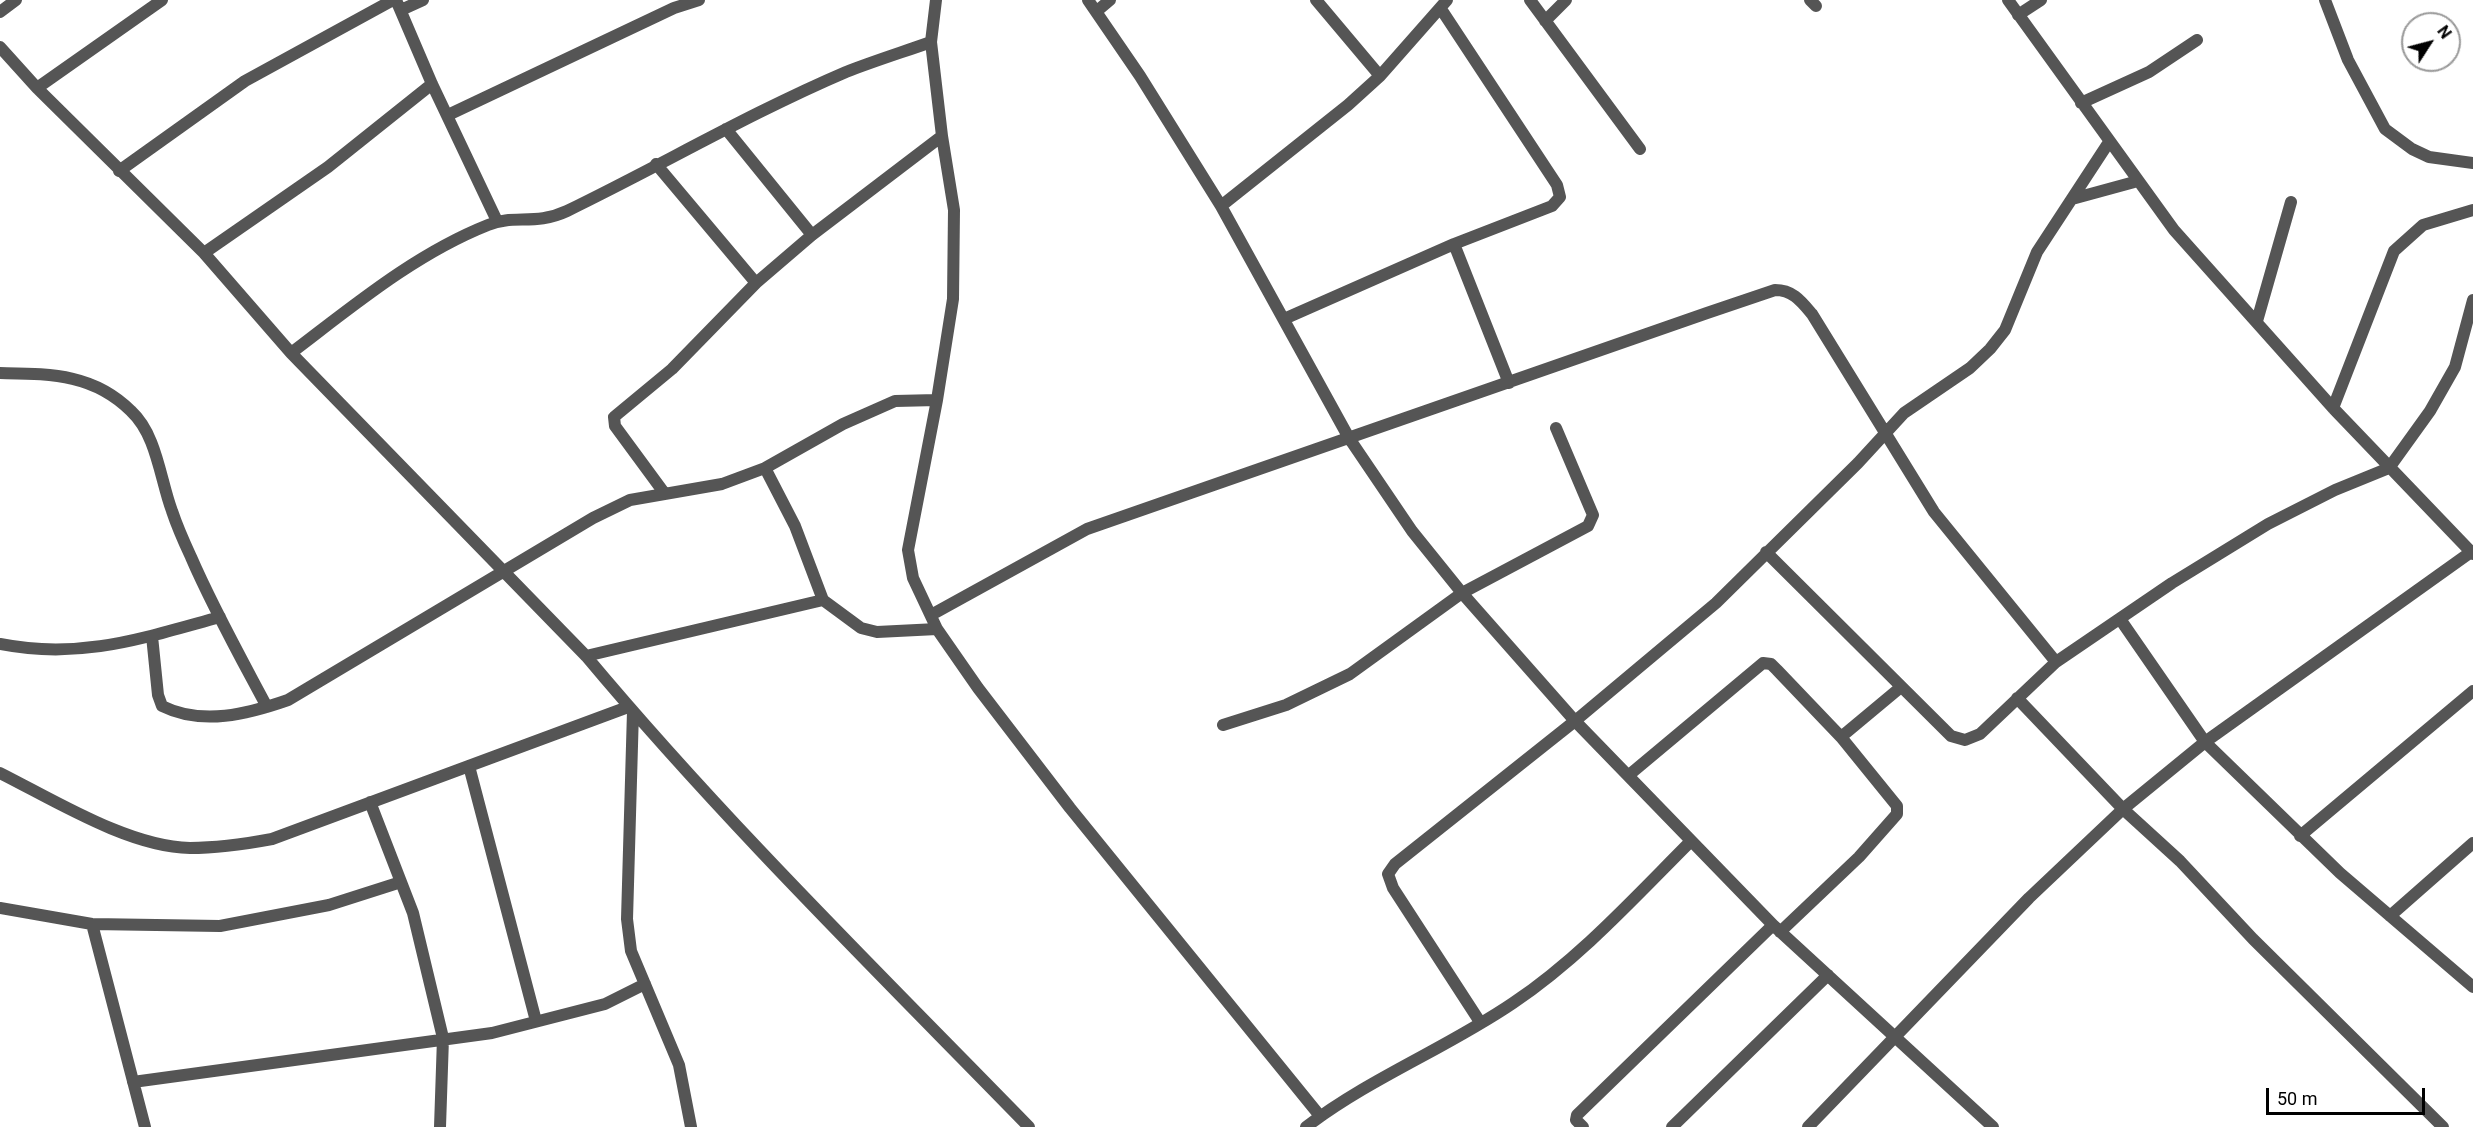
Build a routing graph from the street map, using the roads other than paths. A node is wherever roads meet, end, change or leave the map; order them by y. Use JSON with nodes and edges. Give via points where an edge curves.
{"nodes":[{"id":1,"x":16,"y":0,"type":"edge"},
{"id":2,"x":162,"y":0,"type":"edge"},
{"id":3,"x":423,"y":0,"type":"edge"},
{"id":4,"x":699,"y":0,"type":"edge"},
{"id":5,"x":936,"y":0,"type":"edge"},
{"id":6,"x":1088,"y":0,"type":"edge"},
{"id":7,"x":1110,"y":0,"type":"edge"},
{"id":8,"x":1316,"y":0,"type":"edge"},
{"id":9,"x":1530,"y":0,"type":"edge"},
{"id":10,"x":1566,"y":0,"type":"edge"},
{"id":11,"x":2008,"y":0,"type":"edge"},
{"id":12,"x":2041,"y":0,"type":"edge"},
{"id":13,"x":2325,"y":0,"type":"edge"},
{"id":14,"x":397,"y":3,"type":"edge"},
{"id":15,"x":673,"y":4,"type":"edge"},
{"id":16,"x":1444,"y":5,"type":"edge"},
{"id":17,"x":1097,"y":11,"type":"junction"},
{"id":18,"x":0,"y":12,"type":"edge"},
{"id":19,"x":2018,"y":15,"type":"junction"},
{"id":20,"x":1545,"y":21,"type":"junction"},
{"id":21,"x":2197,"y":40,"type":"dead end"},
{"id":22,"x":931,"y":42,"type":"junction"},
{"id":23,"x":0,"y":47,"type":"edge"},
{"id":24,"x":1380,"y":76,"type":"junction"},
{"id":25,"x":432,"y":84,"type":"junction"},
{"id":26,"x":37,"y":88,"type":"junction"},
{"id":27,"x":2081,"y":103,"type":"junction"},
{"id":28,"x":448,"y":115,"type":"junction"},
{"id":29,"x":726,"y":129,"type":"junction"},
{"id":30,"x":942,"y":136,"type":"junction"},
{"id":31,"x":2109,"y":142,"type":"junction"},
{"id":32,"x":1640,"y":149,"type":"dead end"},
{"id":33,"x":2473,"y":163,"type":"edge"},
{"id":34,"x":656,"y":164,"type":"junction"},
{"id":35,"x":119,"y":171,"type":"junction"},
{"id":36,"x":2138,"y":181,"type":"junction"},
{"id":37,"x":2072,"y":199,"type":"junction"},
{"id":38,"x":2291,"y":202,"type":"dead end"},
{"id":39,"x":1221,"y":206,"type":"junction"},
{"id":40,"x":2473,"y":210,"type":"edge"},
{"id":41,"x":497,"y":221,"type":"junction"},
{"id":42,"x":812,"y":235,"type":"junction"},
{"id":43,"x":1454,"y":244,"type":"junction"},
{"id":44,"x":204,"y":253,"type":"junction"},
{"id":45,"x":756,"y":284,"type":"junction"},
{"id":46,"x":2473,"y":300,"type":"edge"},
{"id":47,"x":1284,"y":319,"type":"junction"},
{"id":48,"x":2257,"y":321,"type":"junction"},
{"id":49,"x":291,"y":352,"type":"junction"},
{"id":50,"x":0,"y":373,"type":"edge"},
{"id":51,"x":1509,"y":383,"type":"junction"},
{"id":52,"x":937,"y":400,"type":"junction"},
{"id":53,"x":2333,"y":408,"type":"junction"},
{"id":54,"x":1556,"y":429,"type":"dead end"},
{"id":55,"x":1886,"y":435,"type":"junction"},
{"id":56,"x":1349,"y":438,"type":"junction"},
{"id":57,"x":765,"y":468,"type":"junction"},
{"id":58,"x":2389,"y":468,"type":"junction"},
{"id":59,"x":665,"y":494,"type":"junction"},
{"id":60,"x":1766,"y":552,"type":"junction"},
{"id":61,"x":2472,"y":553,"type":"edge"},
{"id":62,"x":505,"y":573,"type":"junction"},
{"id":63,"x":1462,"y":593,"type":"junction"},
{"id":64,"x":823,"y":600,"type":"junction"},
{"id":65,"x":931,"y":615,"type":"junction"},
{"id":66,"x":220,"y":616,"type":"junction"},
{"id":67,"x":2120,"y":619,"type":"junction"},
{"id":68,"x":937,"y":629,"type":"junction"},
{"id":69,"x":152,"y":636,"type":"junction"},
{"id":70,"x":0,"y":644,"type":"edge"},
{"id":71,"x":586,"y":656,"type":"junction"},
{"id":72,"x":2056,"y":662,"type":"junction"},
{"id":73,"x":1901,"y":687,"type":"junction"},
{"id":74,"x":2473,"y":691,"type":"edge"},
{"id":75,"x":2017,"y":698,"type":"junction"},
{"id":76,"x":267,"y":707,"type":"junction"},
{"id":77,"x":630,"y":709,"type":"junction"},
{"id":78,"x":1575,"y":722,"type":"junction"},
{"id":79,"x":1223,"y":725,"type":"dead end"},
{"id":80,"x":1841,"y":737,"type":"junction"},
{"id":81,"x":2205,"y":742,"type":"junction"},
{"id":82,"x":469,"y":766,"type":"junction"},
{"id":83,"x":0,"y":773,"type":"edge"},
{"id":84,"x":1629,"y":775,"type":"junction"},
{"id":85,"x":370,"y":802,"type":"junction"},
{"id":86,"x":2123,"y":809,"type":"junction"},
{"id":87,"x":2300,"y":836,"type":"junction"},
{"id":88,"x":1691,"y":841,"type":"junction"},
{"id":89,"x":2473,"y":843,"type":"edge"},
{"id":90,"x":401,"y":882,"type":"junction"},
{"id":91,"x":0,"y":908,"type":"edge"},
{"id":92,"x":2390,"y":916,"type":"junction"},
{"id":93,"x":92,"y":924,"type":"junction"},
{"id":94,"x":1776,"y":929,"type":"junction"},
{"id":95,"x":1828,"y":975,"type":"junction"},
{"id":96,"x":645,"y":984,"type":"junction"},
{"id":97,"x":2472,"y":985,"type":"edge"},
{"id":98,"x":536,"y":1021,"type":"junction"},
{"id":99,"x":1480,"y":1022,"type":"junction"},
{"id":100,"x":443,"y":1038,"type":"junction"},
{"id":101,"x":1895,"y":1039,"type":"junction"},
{"id":102,"x":133,"y":1082,"type":"junction"},
{"id":103,"x":1320,"y":1116,"type":"junction"},
{"id":104,"x":145,"y":1127,"type":"edge"},
{"id":105,"x":440,"y":1127,"type":"edge"},
{"id":106,"x":691,"y":1127,"type":"edge"},
{"id":107,"x":1029,"y":1127,"type":"edge"},
{"id":108,"x":1306,"y":1127,"type":"edge"},
{"id":109,"x":1583,"y":1127,"type":"edge"},
{"id":110,"x":1672,"y":1127,"type":"edge"},
{"id":111,"x":1808,"y":1127,"type":"edge"},
{"id":112,"x":1993,"y":1127,"type":"edge"},
{"id":113,"x":2443,"y":1127,"type":"edge"}],
"edges":[{"from":1,"to":18,"type":"street"},
{"from":2,"to":26,"type":"street"},
{"from":3,"to":14,"type":"street"},
{"from":4,"to":15,"type":"street"},
{"from":5,"to":22,"type":"street"},
{"from":6,"to":17,"type":"street"},
{"from":7,"to":17,"type":"street"},
{"from":8,"to":24,"type":"street"},
{"from":9,"to":20,"type":"street"},
{"from":10,"to":20,"type":"street"},
{"from":11,"to":19,"type":"street"},
{"from":12,"to":19,"type":"street"},
{"from":13,"to":33,"type":"street","via":[[2348,60],[2385,129],[2429,158]]},
{"from":14,"to":25,"type":"street"},
{"from":14,"to":35,"type":"street","via":[[245,81]]},
{"from":15,"to":28,"type":"street"},
{"from":16,"to":24,"type":"street"},
{"from":16,"to":43,"type":"street","via":[[1557,185],[1560,197],[1552,206]]},
{"from":17,"to":39,"type":"street"},
{"from":19,"to":27,"type":"street"},
{"from":20,"to":32,"type":"street"},
{"from":21,"to":27,"type":"street","via":[[2149,72]]},
{"from":22,"to":29,"type":"street","via":[[847,72]]},
{"from":22,"to":30,"type":"street"},
{"from":23,"to":26,"type":"street"},
{"from":24,"to":39,"type":"street"},
{"from":25,"to":28,"type":"street"},
{"from":25,"to":44,"type":"street","via":[[328,167]]},
{"from":26,"to":35,"type":"street"},
{"from":27,"to":31,"type":"street"},
{"from":28,"to":41,"type":"street"},
{"from":29,"to":34,"type":"street"},
{"from":29,"to":42,"type":"street"},
{"from":30,"to":42,"type":"street"},
{"from":30,"to":52,"type":"street","via":[[954,210],[953,299]]},
{"from":31,"to":36,"type":"street"},
{"from":31,"to":37,"type":"street"},
{"from":34,"to":41,"type":"street","via":[[549,220]]},
{"from":34,"to":45,"type":"street"},
{"from":35,"to":44,"type":"street"},
{"from":36,"to":37,"type":"street"},
{"from":36,"to":48,"type":"street","via":[[2174,230]]},
{"from":37,"to":55,"type":"street","via":[[2037,252],[2005,330],[1970,368],[1904,413]]},
{"from":38,"to":48,"type":"street"},
{"from":39,"to":47,"type":"street"},
{"from":40,"to":53,"type":"street","via":[[2423,225],[2394,251]]},
{"from":41,"to":49,"type":"street","via":[[434,250]]},
{"from":42,"to":45,"type":"street"},
{"from":43,"to":47,"type":"street"},
{"from":43,"to":51,"type":"street"},
{"from":44,"to":49,"type":"street"},
{"from":45,"to":59,"type":"street","via":[[672,369],[614,417],[615,426]]},
{"from":46,"to":58,"type":"street","via":[[2455,367],[2430,411]]},
{"from":47,"to":56,"type":"street"},
{"from":48,"to":53,"type":"street"},
{"from":49,"to":62,"type":"street"},
{"from":50,"to":66,"type":"street","via":[[77,378],[132,411],[147,432],[172,511]]},
{"from":51,"to":55,"type":"street","via":[[1784,290],[1796,295],[1812,314]]},
{"from":51,"to":56,"type":"street"},
{"from":52,"to":57,"type":"street","via":[[895,401],[843,424]]},
{"from":52,"to":65,"type":"street","via":[[908,550],[913,578]]},
{"from":53,"to":58,"type":"street"},
{"from":54,"to":63,"type":"street","via":[[1593,521]]},
{"from":55,"to":60,"type":"street"},
{"from":55,"to":72,"type":"street","via":[[1954,540]]},
{"from":56,"to":63,"type":"street","via":[[1412,531]]},
{"from":56,"to":65,"type":"street","via":[[1087,529]]},
{"from":57,"to":59,"type":"street","via":[[722,484]]},
{"from":57,"to":64,"type":"street","via":[[795,526]]},
{"from":58,"to":61,"type":"street"},
{"from":58,"to":67,"type":"street","via":[[2268,524]]},
{"from":59,"to":62,"type":"street","via":[[630,500],[593,518]]},
{"from":60,"to":73,"type":"street"},
{"from":60,"to":78,"type":"street","via":[[1716,603]]},
{"from":61,"to":81,"type":"street"},
{"from":62,"to":71,"type":"street"},
{"from":62,"to":76,"type":"street","via":[[288,700]]},
{"from":63,"to":78,"type":"street"},
{"from":63,"to":79,"type":"street","via":[[1350,674],[1286,705]]},
{"from":64,"to":68,"type":"street","via":[[861,628],[877,632]]},
{"from":64,"to":71,"type":"street"},
{"from":65,"to":68,"type":"street"},
{"from":66,"to":69,"type":"street"},
{"from":66,"to":76,"type":"street"},
{"from":67,"to":72,"type":"street"},
{"from":67,"to":81,"type":"street"},
{"from":68,"to":103,"type":"street","via":[[1070,808]]},
{"from":69,"to":70,"type":"street","via":[[76,651]]},
{"from":69,"to":76,"type":"street","via":[[162,706],[199,717]]},
{"from":71,"to":77,"type":"street"},
{"from":72,"to":75,"type":"street"},
{"from":73,"to":75,"type":"street","via":[[1952,736],[1965,741],[1980,734]]},
{"from":73,"to":80,"type":"street"},
{"from":74,"to":87,"type":"street"},
{"from":75,"to":86,"type":"street"},
{"from":77,"to":82,"type":"street"},
{"from":77,"to":96,"type":"street","via":[[627,919],[631,951]]},
{"from":77,"to":107,"type":"street","via":[[804,897]]},
{"from":78,"to":84,"type":"street"},
{"from":78,"to":99,"type":"street","via":[[1395,864],[1388,874],[1393,888]]},
{"from":80,"to":84,"type":"street","via":[[1771,664],[1763,663]]},
{"from":80,"to":94,"type":"street","via":[[1892,798],[1897,814],[1859,857]]},
{"from":81,"to":86,"type":"street"},
{"from":81,"to":87,"type":"street"},
{"from":82,"to":85,"type":"street"},
{"from":82,"to":98,"type":"street"},
{"from":83,"to":85,"type":"street","via":[[85,817],[155,842],[188,848],[272,839]]},
{"from":84,"to":88,"type":"street"},
{"from":85,"to":90,"type":"street"},
{"from":86,"to":101,"type":"street","via":[[2028,898]]},
{"from":86,"to":113,"type":"street","via":[[2180,861]]},
{"from":87,"to":92,"type":"street"},
{"from":88,"to":94,"type":"street"},
{"from":88,"to":99,"type":"street","via":[[1559,970]]},
{"from":89,"to":92,"type":"street"},
{"from":90,"to":93,"type":"street","via":[[329,904],[220,926]]},
{"from":90,"to":100,"type":"street","via":[[413,913]]},
{"from":91,"to":93,"type":"street"},
{"from":92,"to":97,"type":"street"},
{"from":93,"to":102,"type":"street"},
{"from":94,"to":95,"type":"street"},
{"from":94,"to":109,"type":"street","via":[[1577,1115],[1576,1120]]},
{"from":95,"to":101,"type":"street"},
{"from":95,"to":110,"type":"street"},
{"from":96,"to":98,"type":"street","via":[[605,1004]]},
{"from":96,"to":106,"type":"street","via":[[679,1065]]},
{"from":98,"to":100,"type":"street","via":[[492,1033]]},
{"from":99,"to":103,"type":"street"},
{"from":100,"to":102,"type":"street"},
{"from":100,"to":105,"type":"street"},
{"from":101,"to":111,"type":"street"},
{"from":101,"to":112,"type":"street"},
{"from":102,"to":104,"type":"street"},
{"from":103,"to":108,"type":"street"}]}
